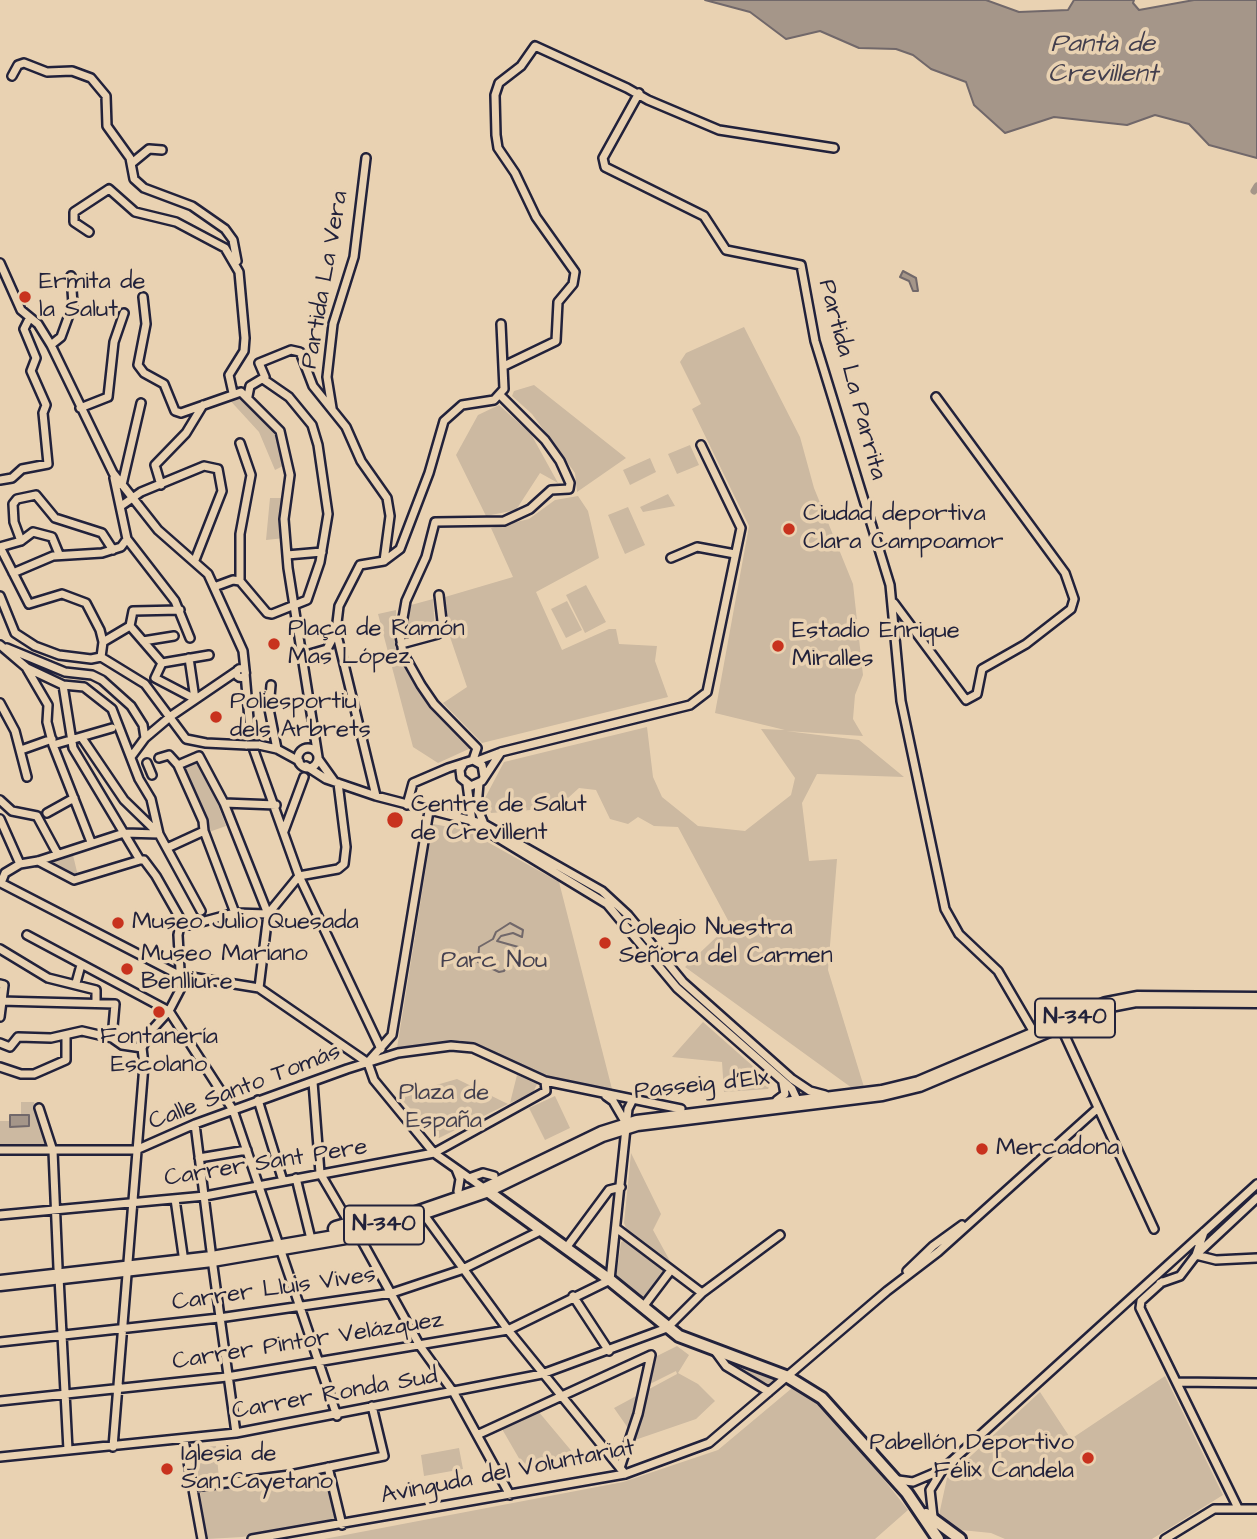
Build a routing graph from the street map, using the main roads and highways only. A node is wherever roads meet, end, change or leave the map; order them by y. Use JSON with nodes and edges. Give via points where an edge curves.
{"nodes":[{"id":1,"x":1257,"y":1000,"type":"edge"},
{"id":2,"x":903,"y":1087,"type":"junction"},
{"id":3,"x":798,"y":1100,"type":"junction"},
{"id":4,"x":626,"y":1120,"type":"junction"},
{"id":5,"x":477,"y":1184,"type":"junction"},
{"id":6,"x":354,"y":1230,"type":"junction"},
{"id":7,"x":278,"y":1246,"type":"junction"},
{"id":8,"x":212,"y":1255,"type":"junction"},
{"id":9,"x":127,"y":1265,"type":"junction"},
{"id":10,"x":59,"y":1273,"type":"junction"},
{"id":11,"x":0,"y":1274,"type":"edge"},
{"id":12,"x":0,"y":1283,"type":"edge"}],
"edges":[{"from":1,"to":2,"type":"highway","name":"Passeig d'Elx","number":"N-340","via":[[1137,999],[1106,1005],[940,1077]]},
{"from":2,"to":3,"type":"highway","name":"Passeig d'Elx","number":"N-340"},
{"from":2,"to":3,"type":"highway","name":"Passeig d'Elx","number":"N-340"},
{"from":3,"to":4,"type":"highway","name":"Passeig d'Elx","number":"N-340"},
{"from":3,"to":4,"type":"highway","name":"Passeig d'Elx","number":"N-340","via":[[681,1110]]},
{"from":4,"to":5,"type":"highway","name":"Passeig d'Elx","number":"N-340"},
{"from":4,"to":5,"type":"highway","name":"Passeig d'Elx","number":"N-340","via":[[601,1135]]},
{"from":5,"to":6,"type":"highway","number":"N-340"},
{"from":5,"to":6,"type":"highway","number":"N-340","via":[[422,1212]]},
{"from":6,"to":7,"type":"highway","number":"N-340"},
{"from":6,"to":7,"type":"highway","number":"N-340","via":[[310,1235]]},
{"from":7,"to":8,"type":"highway","number":"N-340"},
{"from":8,"to":9,"type":"highway","number":"N-340"},
{"from":8,"to":9,"type":"highway","number":"N-340"},
{"from":9,"to":10,"type":"highway","number":"N-340"},
{"from":10,"to":11,"type":"highway","number":"N-340"},
{"from":10,"to":12,"type":"highway","number":"N-340"}]}
